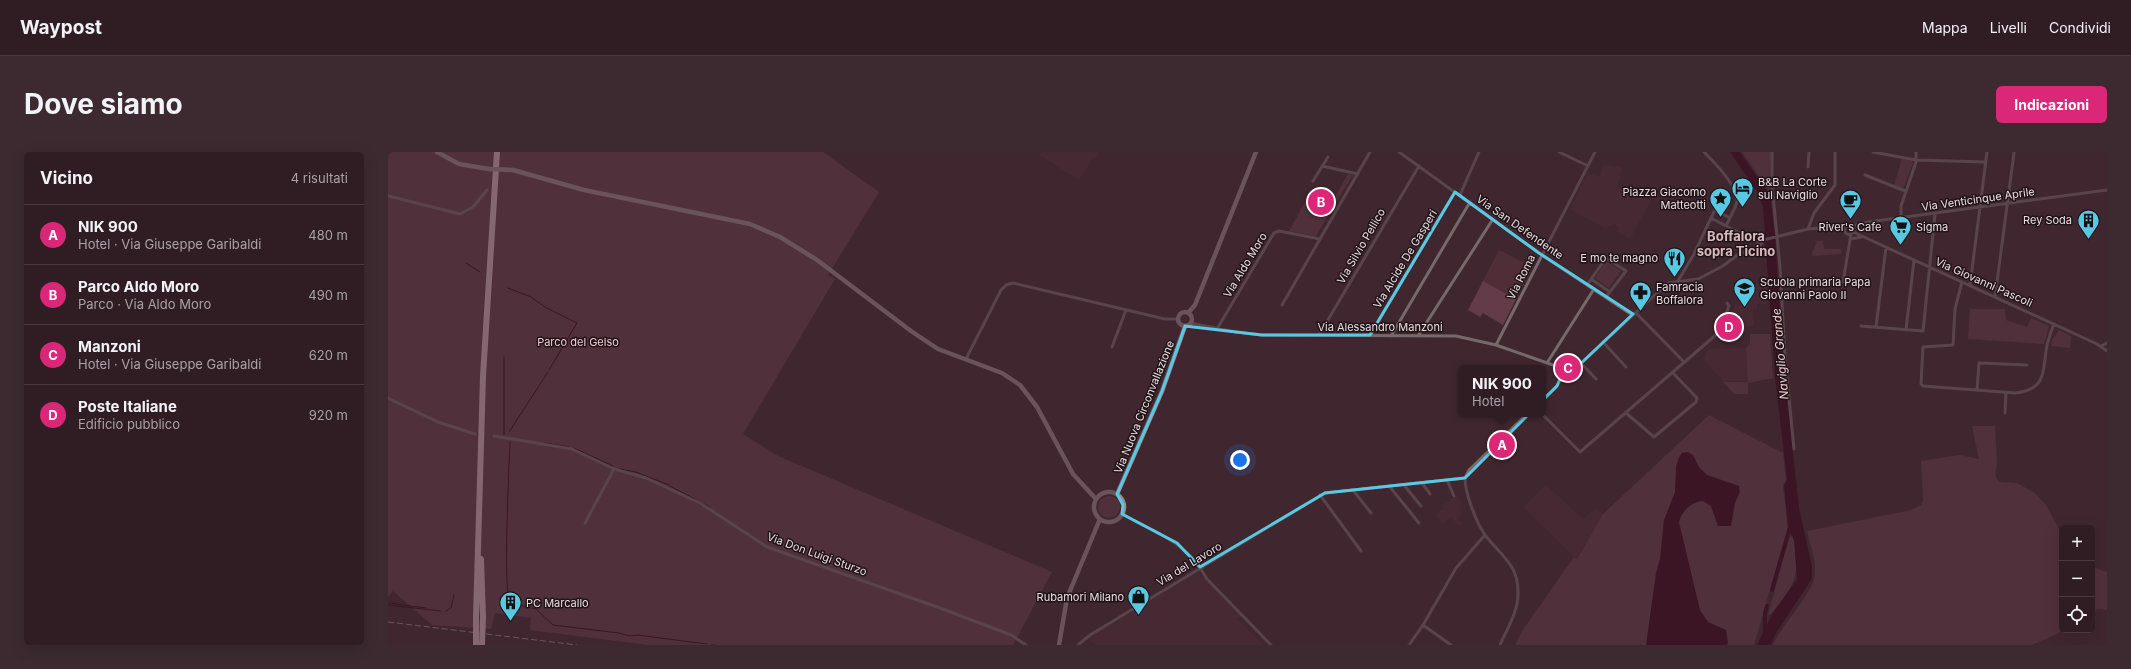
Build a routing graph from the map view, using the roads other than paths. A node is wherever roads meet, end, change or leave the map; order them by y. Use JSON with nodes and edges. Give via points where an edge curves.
{"nodes":[{"id":1,"x":437,"y":152,"type":"edge"},
{"id":2,"x":497,"y":152,"type":"edge"},
{"id":3,"x":1256,"y":152,"type":"edge"},
{"id":4,"x":1370,"y":152,"type":"edge"},
{"id":5,"x":1399,"y":152,"type":"edge"},
{"id":6,"x":1479,"y":152,"type":"edge"},
{"id":7,"x":1559,"y":152,"type":"edge"},
{"id":8,"x":1595,"y":152,"type":"edge"},
{"id":9,"x":1704,"y":152,"type":"edge"},
{"id":10,"x":1772,"y":152,"type":"edge"},
{"id":11,"x":1809,"y":152,"type":"edge"},
{"id":12,"x":1835,"y":152,"type":"edge"},
{"id":13,"x":1873,"y":152,"type":"edge"},
{"id":14,"x":1916,"y":152,"type":"edge"},
{"id":15,"x":1987,"y":152,"type":"edge"},
{"id":16,"x":2014,"y":153,"type":"dead end"},
{"id":17,"x":1328,"y":157,"type":"dead end"},
{"id":18,"x":1916,"y":160,"type":"junction"},
{"id":19,"x":1986,"y":162,"type":"junction"},
{"id":20,"x":1322,"y":166,"type":"junction"},
{"id":21,"x":1419,"y":166,"type":"junction"},
{"id":22,"x":1588,"y":166,"type":"junction"},
{"id":23,"x":1808,"y":167,"type":"dead end"},
{"id":24,"x":1358,"y":174,"type":"junction"},
{"id":25,"x":1865,"y":175,"type":"dead end"},
{"id":26,"x":1313,"y":181,"type":"dead end"},
{"id":27,"x":487,"y":190,"type":"dead end"},
{"id":28,"x":2107,"y":190,"type":"edge"},
{"id":29,"x":1905,"y":191,"type":"junction"},
{"id":30,"x":1456,"y":192,"type":"junction"},
{"id":31,"x":1460,"y":195,"type":"junction"},
{"id":32,"x":388,"y":196,"type":"edge"},
{"id":33,"x":1470,"y":202,"type":"junction"},
{"id":34,"x":2009,"y":204,"type":"junction"},
{"id":35,"x":1981,"y":208,"type":"junction"},
{"id":36,"x":1935,"y":214,"type":"junction"},
{"id":37,"x":1711,"y":218,"type":"junction"},
{"id":38,"x":1730,"y":218,"type":"junction"},
{"id":39,"x":1901,"y":218,"type":"junction"},
{"id":40,"x":1493,"y":219,"type":"junction"},
{"id":41,"x":1726,"y":226,"type":"junction"},
{"id":42,"x":1847,"y":226,"type":"junction"},
{"id":43,"x":1852,"y":226,"type":"junction"},
{"id":44,"x":1808,"y":229,"type":"junction"},
{"id":45,"x":1852,"y":233,"type":"junction"},
{"id":46,"x":1777,"y":237,"type":"junction"},
{"id":47,"x":1861,"y":237,"type":"junction"},
{"id":48,"x":1320,"y":239,"type":"junction"},
{"id":49,"x":1751,"y":239,"type":"dead end"},
{"id":50,"x":1851,"y":240,"type":"junction"},
{"id":51,"x":1756,"y":242,"type":"dead end"},
{"id":52,"x":1760,"y":244,"type":"junction"},
{"id":53,"x":1886,"y":247,"type":"junction"},
{"id":54,"x":1542,"y":255,"type":"junction"},
{"id":55,"x":1914,"y":260,"type":"junction"},
{"id":56,"x":1931,"y":268,"type":"junction"},
{"id":57,"x":1591,"y":279,"type":"junction"},
{"id":58,"x":1678,"y":281,"type":"junction"},
{"id":59,"x":1962,"y":282,"type":"junction"},
{"id":60,"x":1825,"y":284,"type":"dead end"},
{"id":61,"x":1587,"y":285,"type":"junction"},
{"id":62,"x":1970,"y":285,"type":"junction"},
{"id":63,"x":1594,"y":289,"type":"junction"},
{"id":64,"x":1610,"y":292,"type":"junction"},
{"id":65,"x":1606,"y":297,"type":"junction"},
{"id":66,"x":1995,"y":297,"type":"junction"},
{"id":67,"x":1727,"y":304,"type":"dead end"},
{"id":68,"x":1282,"y":305,"type":"dead end"},
{"id":69,"x":1126,"y":310,"type":"junction"},
{"id":70,"x":1188,"y":313,"type":"junction"},
{"id":71,"x":1633,"y":314,"type":"junction"},
{"id":72,"x":1178,"y":319,"type":"junction"},
{"id":73,"x":1190,"y":323,"type":"junction"},
{"id":74,"x":2054,"y":324,"type":"junction"},
{"id":75,"x":1185,"y":326,"type":"junction"},
{"id":76,"x":1861,"y":326,"type":"dead end"},
{"id":77,"x":1876,"y":327,"type":"junction"},
{"id":78,"x":1217,"y":329,"type":"junction"},
{"id":79,"x":1906,"y":330,"type":"junction"},
{"id":80,"x":1319,"y":335,"type":"junction"},
{"id":81,"x":1370,"y":335,"type":"junction"},
{"id":82,"x":1390,"y":336,"type":"junction"},
{"id":83,"x":1418,"y":336,"type":"junction"},
{"id":84,"x":1603,"y":342,"type":"junction"},
{"id":85,"x":2107,"y":343,"type":"edge"},
{"id":86,"x":1496,"y":345,"type":"junction"},
{"id":87,"x":2100,"y":346,"type":"junction"},
{"id":88,"x":1112,"y":347,"type":"dead end"},
{"id":89,"x":2107,"y":351,"type":"edge"},
{"id":90,"x":966,"y":359,"type":"junction"},
{"id":91,"x":1684,"y":362,"type":"junction"},
{"id":92,"x":1547,"y":363,"type":"junction"},
{"id":93,"x":1581,"y":363,"type":"junction"},
{"id":94,"x":2028,"y":365,"type":"dead end"},
{"id":95,"x":1626,"y":367,"type":"dead end"},
{"id":96,"x":1673,"y":373,"type":"junction"},
{"id":97,"x":1562,"y":374,"type":"junction"},
{"id":98,"x":1596,"y":378,"type":"dead end"},
{"id":99,"x":1977,"y":390,"type":"junction"},
{"id":100,"x":2006,"y":392,"type":"junction"},
{"id":101,"x":1546,"y":396,"type":"edge"},
{"id":102,"x":388,"y":398,"type":"edge"},
{"id":103,"x":1626,"y":413,"type":"junction"},
{"id":104,"x":2005,"y":413,"type":"dead end"},
{"id":105,"x":1524,"y":417,"type":"edge"},
{"id":106,"x":1545,"y":417,"type":"edge"},
{"id":107,"x":475,"y":434,"type":"tunnel mouth"},
{"id":108,"x":494,"y":436,"type":"tunnel mouth"},
{"id":109,"x":1794,"y":449,"type":"dead end"},
{"id":110,"x":614,"y":469,"type":"junction"},
{"id":111,"x":1465,"y":478,"type":"junction"},
{"id":112,"x":1447,"y":480,"type":"junction"},
{"id":113,"x":1422,"y":483,"type":"junction"},
{"id":114,"x":1404,"y":485,"type":"junction"},
{"id":115,"x":1390,"y":487,"type":"junction"},
{"id":116,"x":1353,"y":490,"type":"junction"},
{"id":117,"x":1117,"y":494,"type":"junction"},
{"id":118,"x":1430,"y":494,"type":"dead end"},
{"id":119,"x":1320,"y":495,"type":"junction"},
{"id":120,"x":1454,"y":496,"type":"dead end"},
{"id":121,"x":1096,"y":499,"type":"junction"},
{"id":122,"x":1421,"y":506,"type":"dead end"},
{"id":123,"x":1122,"y":514,"type":"junction"},
{"id":124,"x":1371,"y":514,"type":"dead end"},
{"id":125,"x":1100,"y":519,"type":"junction"},
{"id":126,"x":585,"y":523,"type":"dead end"},
{"id":127,"x":1418,"y":523,"type":"dead end"},
{"id":128,"x":1485,"y":535,"type":"junction"},
{"id":129,"x":1361,"y":551,"type":"dead end"},
{"id":130,"x":1200,"y":567,"type":"junction"},
{"id":131,"x":480,"y":617,"type":"junction"},
{"id":132,"x":1423,"y":625,"type":"junction"},
{"id":133,"x":1059,"y":642,"type":"edge"},
{"id":134,"x":476,"y":645,"type":"edge"},
{"id":135,"x":482,"y":645,"type":"edge"},
{"id":136,"x":1026,"y":645,"type":"edge"},
{"id":137,"x":1078,"y":645,"type":"edge"},
{"id":138,"x":1271,"y":645,"type":"edge"},
{"id":139,"x":1409,"y":645,"type":"edge"},
{"id":140,"x":1451,"y":645,"type":"edge"},
{"id":141,"x":1500,"y":645,"type":"edge"}],
"edges":[{"from":1,"to":90,"type":"street","bridge":true,"via":[[459,164],[513,170],[584,190],[764,229],[817,260],[938,349]]},
{"from":2,"to":131,"type":"highway","via":[[484,360],[479,511]]},
{"from":3,"to":70,"type":"street","via":[[1195,305]]},
{"from":4,"to":24,"type":"street"},
{"from":5,"to":21,"type":"street","name":"Via San Defendente"},
{"from":6,"to":31,"type":"street"},
{"from":7,"to":22,"type":"street"},
{"from":8,"to":22,"type":"street","name":"Via Roma"},
{"from":9,"to":38,"type":"street","via":[[1735,191],[1737,202]]},
{"from":10,"to":46,"type":"street"},
{"from":11,"to":23,"type":"street"},
{"from":12,"to":44,"type":"street","via":[[1835,185],[1814,213]]},
{"from":13,"to":18,"type":"street"},
{"from":14,"to":18,"type":"street"},
{"from":15,"to":19,"type":"street"},
{"from":16,"to":34,"type":"street"},
{"from":17,"to":20,"type":"street"},
{"from":18,"to":19,"type":"street"},
{"from":18,"to":29,"type":"street"},
{"from":19,"to":35,"type":"street"},
{"from":20,"to":24,"type":"street"},
{"from":20,"to":26,"type":"street"},
{"from":21,"to":30,"type":"street","name":"Via San Defendente"},
{"from":21,"to":80,"type":"street","name":"Via Silvio Pellico"},
{"from":22,"to":54,"type":"street","name":"Via Roma"},
{"from":24,"to":48,"type":"street"},
{"from":25,"to":29,"type":"street"},
{"from":27,"to":32,"type":"street","via":[[473,207],[460,214]]},
{"from":28,"to":34,"type":"street","name":"Via Venticinque Aprile"},
{"from":29,"to":39,"type":"street"},
{"from":30,"to":31,"type":"street","name":"Via San Defendente"},
{"from":30,"to":81,"type":"street","name":"Via Alcide De Gasperi"},
{"from":31,"to":33,"type":"street","name":"Via San Defendente"},
{"from":33,"to":40,"type":"street","name":"Via San Defendente"},
{"from":33,"to":82,"type":"street"},
{"from":34,"to":35,"type":"street","name":"Via Venticinque Aprile"},
{"from":34,"to":66,"type":"street"},
{"from":35,"to":36,"type":"street","name":"Via Venticinque Aprile"},
{"from":35,"to":62,"type":"street"},
{"from":36,"to":39,"type":"street","name":"Via Venticinque Aprile"},
{"from":36,"to":56,"type":"street"},
{"from":37,"to":38,"type":"street","via":[[1715,210]]},
{"from":37,"to":41,"type":"street"},
{"from":37,"to":58,"type":"street"},
{"from":38,"to":41,"type":"street"},
{"from":39,"to":43,"type":"street","name":"Via Venticinque Aprile"},
{"from":40,"to":54,"type":"street","name":"Via San Defendente"},
{"from":40,"to":83,"type":"street"},
{"from":41,"to":49,"type":"street"},
{"from":42,"to":43,"type":"street","name":"Via Venticinque Aprile"},
{"from":42,"to":44,"type":"street"},
{"from":42,"to":45,"type":"street","via":[[1846,232]]},
{"from":43,"to":45,"type":"street"},
{"from":44,"to":46,"type":"street"},
{"from":45,"to":47,"type":"street","name":"Via Giovanni Pascoli"},
{"from":45,"to":50,"type":"street"},
{"from":46,"to":52,"type":"street","via":[[1765,239]]},
{"from":46,"to":109,"type":"street","via":[[1784,357]]},
{"from":47,"to":50,"type":"street"},
{"from":47,"to":53,"type":"street","name":"Via Giovanni Pascoli"},
{"from":48,"to":68,"type":"street"},
{"from":48,"to":78,"type":"street","name":"Via Aldo Moro","via":[[1279,231],[1274,233]]},
{"from":50,"to":60,"type":"street","via":[[1843,282]]},
{"from":51,"to":52,"type":"street"},
{"from":52,"to":58,"type":"street","via":[[1759,250],[1740,252],[1723,266],[1698,279]]},
{"from":53,"to":55,"type":"street","name":"Via Giovanni Pascoli"},
{"from":53,"to":77,"type":"street"},
{"from":54,"to":61,"type":"street","name":"Via San Defendente"},
{"from":54,"to":86,"type":"street","name":"Via Roma"},
{"from":55,"to":56,"type":"street","name":"Via Giovanni Pascoli"},
{"from":55,"to":79,"type":"street"},
{"from":56,"to":59,"type":"street","name":"Via Giovanni Pascoli"},
{"from":56,"to":79,"type":"street","via":[[1923,331]]},
{"from":57,"to":61,"type":"street"},
{"from":57,"to":64,"type":"street"},
{"from":57,"to":64,"type":"street","via":[[1606,258],[1621,268],[1626,272]]},
{"from":58,"to":71,"type":"street","via":[[1668,283]]},
{"from":59,"to":62,"type":"street","name":"Via Giovanni Pascoli"},
{"from":59,"to":99,"type":"street","via":[[1956,309],[1953,345],[1923,347],[1921,384],[1926,387]]},
{"from":61,"to":63,"type":"street","name":"Via San Defendente"},
{"from":62,"to":66,"type":"street","name":"Via Giovanni Pascoli"},
{"from":63,"to":65,"type":"street","name":"Via San Defendente"},
{"from":63,"to":92,"type":"street"},
{"from":64,"to":65,"type":"street"},
{"from":65,"to":71,"type":"street","name":"Via San Defendente"},
{"from":66,"to":74,"type":"street","name":"Via Giovanni Pascoli"},
{"from":67,"to":91,"type":"street","via":[[1729,306],[1721,328]]},
{"from":69,"to":72,"type":"street","via":[[1165,319]]},
{"from":69,"to":88,"type":"street"},
{"from":69,"to":90,"type":"street","via":[[1013,283],[1006,284]]},
{"from":70,"to":72,"type":"street","via":[[1182,313]]},
{"from":70,"to":73,"type":"street","via":[[1192,317]]},
{"from":71,"to":84,"type":"street"},
{"from":71,"to":91,"type":"street","name":"Via San Defendente","via":[[1637,314]]},
{"from":72,"to":75,"type":"street"},
{"from":73,"to":75,"type":"street"},
{"from":73,"to":78,"type":"street","name":"Via Alessandro Manzoni"},
{"from":74,"to":87,"type":"street","name":"Via Giovanni Pascoli"},
{"from":74,"to":100,"type":"street","via":[[2047,345],[2042,377],[2032,388],[2025,391]]},
{"from":75,"to":117,"type":"street","name":"Via Nuova Circonvallazione","via":[[1162,391]]},
{"from":76,"to":77,"type":"street"},
{"from":77,"to":79,"type":"street"},
{"from":78,"to":80,"type":"street","name":"Via Alessandro Manzoni","via":[[1262,334]]},
{"from":80,"to":81,"type":"street","name":"Via Alessandro Manzoni"},
{"from":81,"to":82,"type":"street","name":"Via Alessandro Manzoni"},
{"from":82,"to":83,"type":"street","name":"Via Alessandro Manzoni"},
{"from":83,"to":86,"type":"street","name":"Via Alessandro Manzoni","via":[[1456,336]]},
{"from":84,"to":93,"type":"street"},
{"from":84,"to":95,"type":"street"},
{"from":85,"to":87,"type":"street"},
{"from":86,"to":92,"type":"street","name":"Via Alessandro Manzoni"},
{"from":87,"to":89,"type":"street","name":"Via Giovanni Pascoli"},
{"from":90,"to":121,"type":"street","via":[[1002,373],[1024,390],[1037,407],[1073,474]]},
{"from":91,"to":96,"type":"street"},
{"from":92,"to":97,"type":"street","name":"Via Alessandro Manzoni","via":[[1559,368]]},
{"from":93,"to":97,"type":"street","via":[[1568,373]]},
{"from":93,"to":98,"type":"street"},
{"from":94,"to":99,"type":"street","via":[[1979,363]]},
{"from":96,"to":103,"type":"street"},
{"from":96,"to":103,"type":"street","via":[[1696,398],[1696,402],[1654,437]]},
{"from":97,"to":101,"type":"street","via":[[1561,380]]},
{"from":99,"to":100,"type":"street"},
{"from":100,"to":104,"type":"street"},
{"from":102,"to":107,"type":"street","via":[[438,422]]},
{"from":103,"to":106,"type":"street","via":[[1580,452]]},
{"from":105,"to":111,"type":"street","via":[[1469,470]]},
{"from":108,"to":110,"type":"street","name":"Via Don Luigi Sturzo","via":[[572,449]]},
{"from":110,"to":126,"type":"street"},
{"from":110,"to":136,"type":"street","name":"Via Don Luigi Sturzo","via":[[676,490],[716,512],[767,547],[947,610],[1011,635]]},
{"from":111,"to":112,"type":"street","name":"Via del Lavoro"},
{"from":111,"to":128,"type":"street","via":[[1467,492]]},
{"from":112,"to":113,"type":"street","name":"Via del Lavoro"},
{"from":112,"to":120,"type":"street"},
{"from":113,"to":114,"type":"street","name":"Via del Lavoro"},
{"from":113,"to":118,"type":"street"},
{"from":114,"to":115,"type":"street","name":"Via del Lavoro"},
{"from":114,"to":122,"type":"street"},
{"from":115,"to":116,"type":"street","name":"Via del Lavoro"},
{"from":115,"to":127,"type":"street"},
{"from":116,"to":119,"type":"street","name":"Via del Lavoro"},
{"from":116,"to":124,"type":"street"},
{"from":117,"to":121,"type":"street","via":[[1103,493]]},
{"from":117,"to":123,"type":"street","via":[[1122,501]]},
{"from":119,"to":129,"type":"street"},
{"from":119,"to":130,"type":"street","name":"Via del Lavoro"},
{"from":121,"to":125,"type":"street","via":[[1094,507]]},
{"from":123,"to":125,"type":"street","via":[[1110,522]]},
{"from":123,"to":130,"type":"street","via":[[1177,543]]},
{"from":125,"to":133,"type":"street","via":[[1069,591]]},
{"from":128,"to":132,"type":"street","via":[[1456,568]]},
{"from":128,"to":141,"type":"street","via":[[1507,558],[1518,585],[1517,605]]},
{"from":130,"to":137,"type":"street","name":"Via del Lavoro","via":[[1090,634]]},
{"from":130,"to":138,"type":"street","via":[[1207,579]]},
{"from":131,"to":134,"type":"highway","bridge":true},
{"from":131,"to":135,"type":"highway","bridge":true},
{"from":132,"to":139,"type":"street"},
{"from":132,"to":140,"type":"street"}]}
